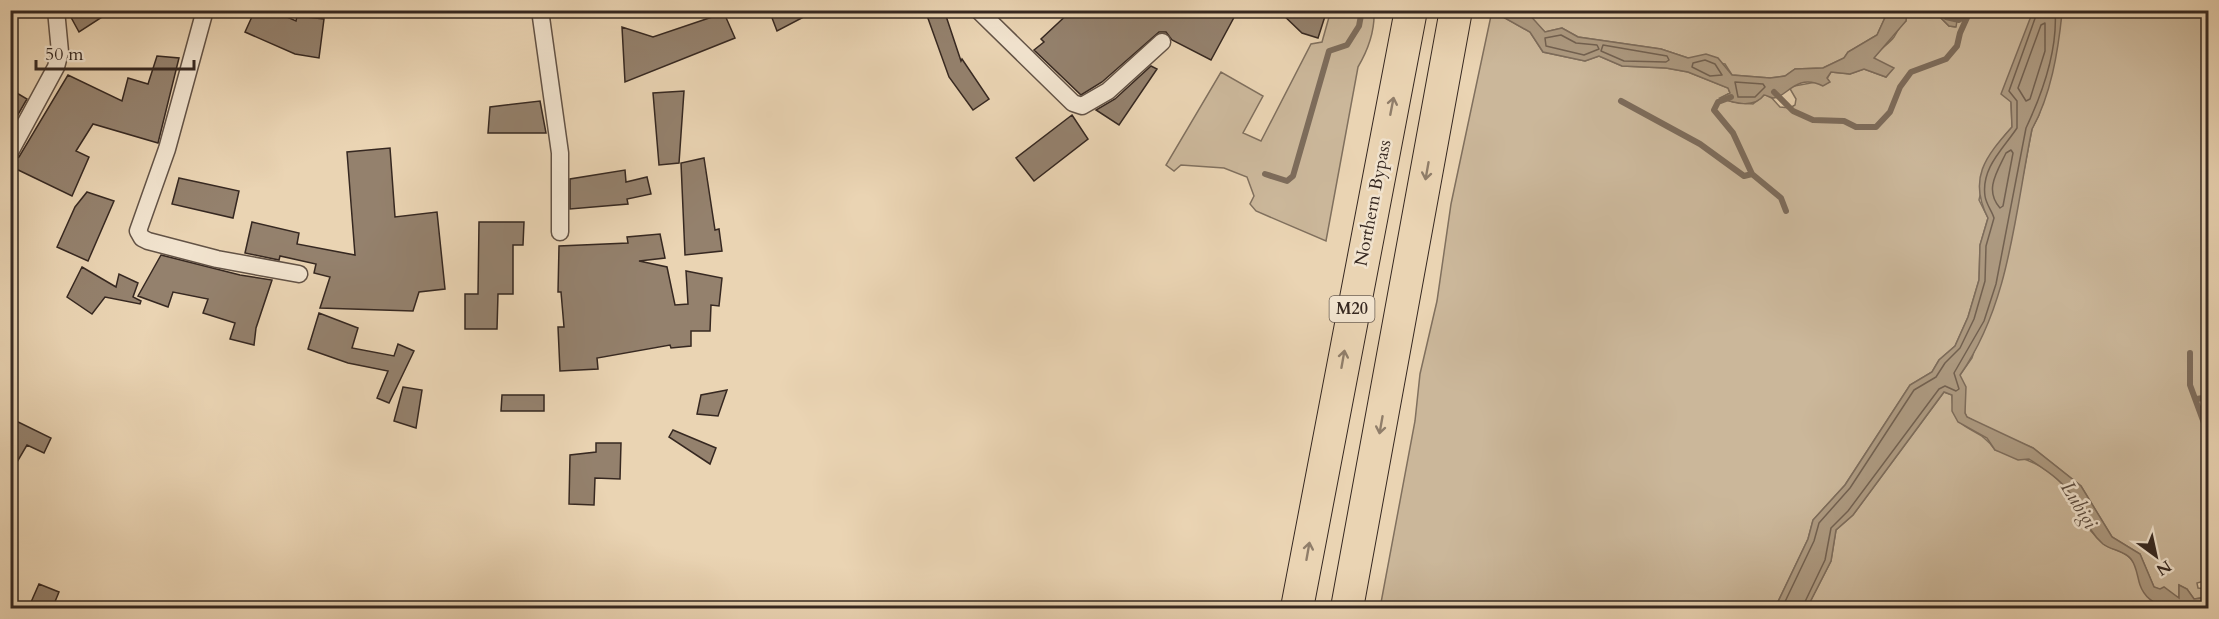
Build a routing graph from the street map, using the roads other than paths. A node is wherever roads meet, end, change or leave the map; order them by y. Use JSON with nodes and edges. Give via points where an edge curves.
{"nodes":[{"id":1,"x":56,"y":10,"type":"edge"},
{"id":2,"x":205,"y":10,"type":"edge"},
{"id":3,"x":540,"y":10,"type":"edge"},
{"id":4,"x":978,"y":10,"type":"edge"},
{"id":5,"x":1411,"y":10,"type":"edge"},
{"id":6,"x":1456,"y":10,"type":"edge"},
{"id":7,"x":1162,"y":42,"type":"dead end"},
{"id":8,"x":10,"y":153,"type":"edge"},
{"id":9,"x":560,"y":232,"type":"dead end"},
{"id":10,"x":299,"y":274,"type":"dead end"},
{"id":11,"x":1297,"y":609,"type":"edge"},
{"id":12,"x":1347,"y":609,"type":"edge"}],
"edges":[{"from":1,"to":8,"type":"street","via":[[60,52],[56,67]]},
{"from":2,"to":10,"type":"street","via":[[167,148],[138,231],[148,241]]},
{"from":3,"to":9,"type":"street","via":[[561,153]]},
{"from":4,"to":7,"type":"street","via":[[1073,103],[1082,106],[1119,83]]},
{"from":11,"to":5,"type":"highway","name":"Northern Bypass","number":"M20","one_way":true},
{"from":6,"to":12,"type":"highway","number":"M20","one_way":true}]}
